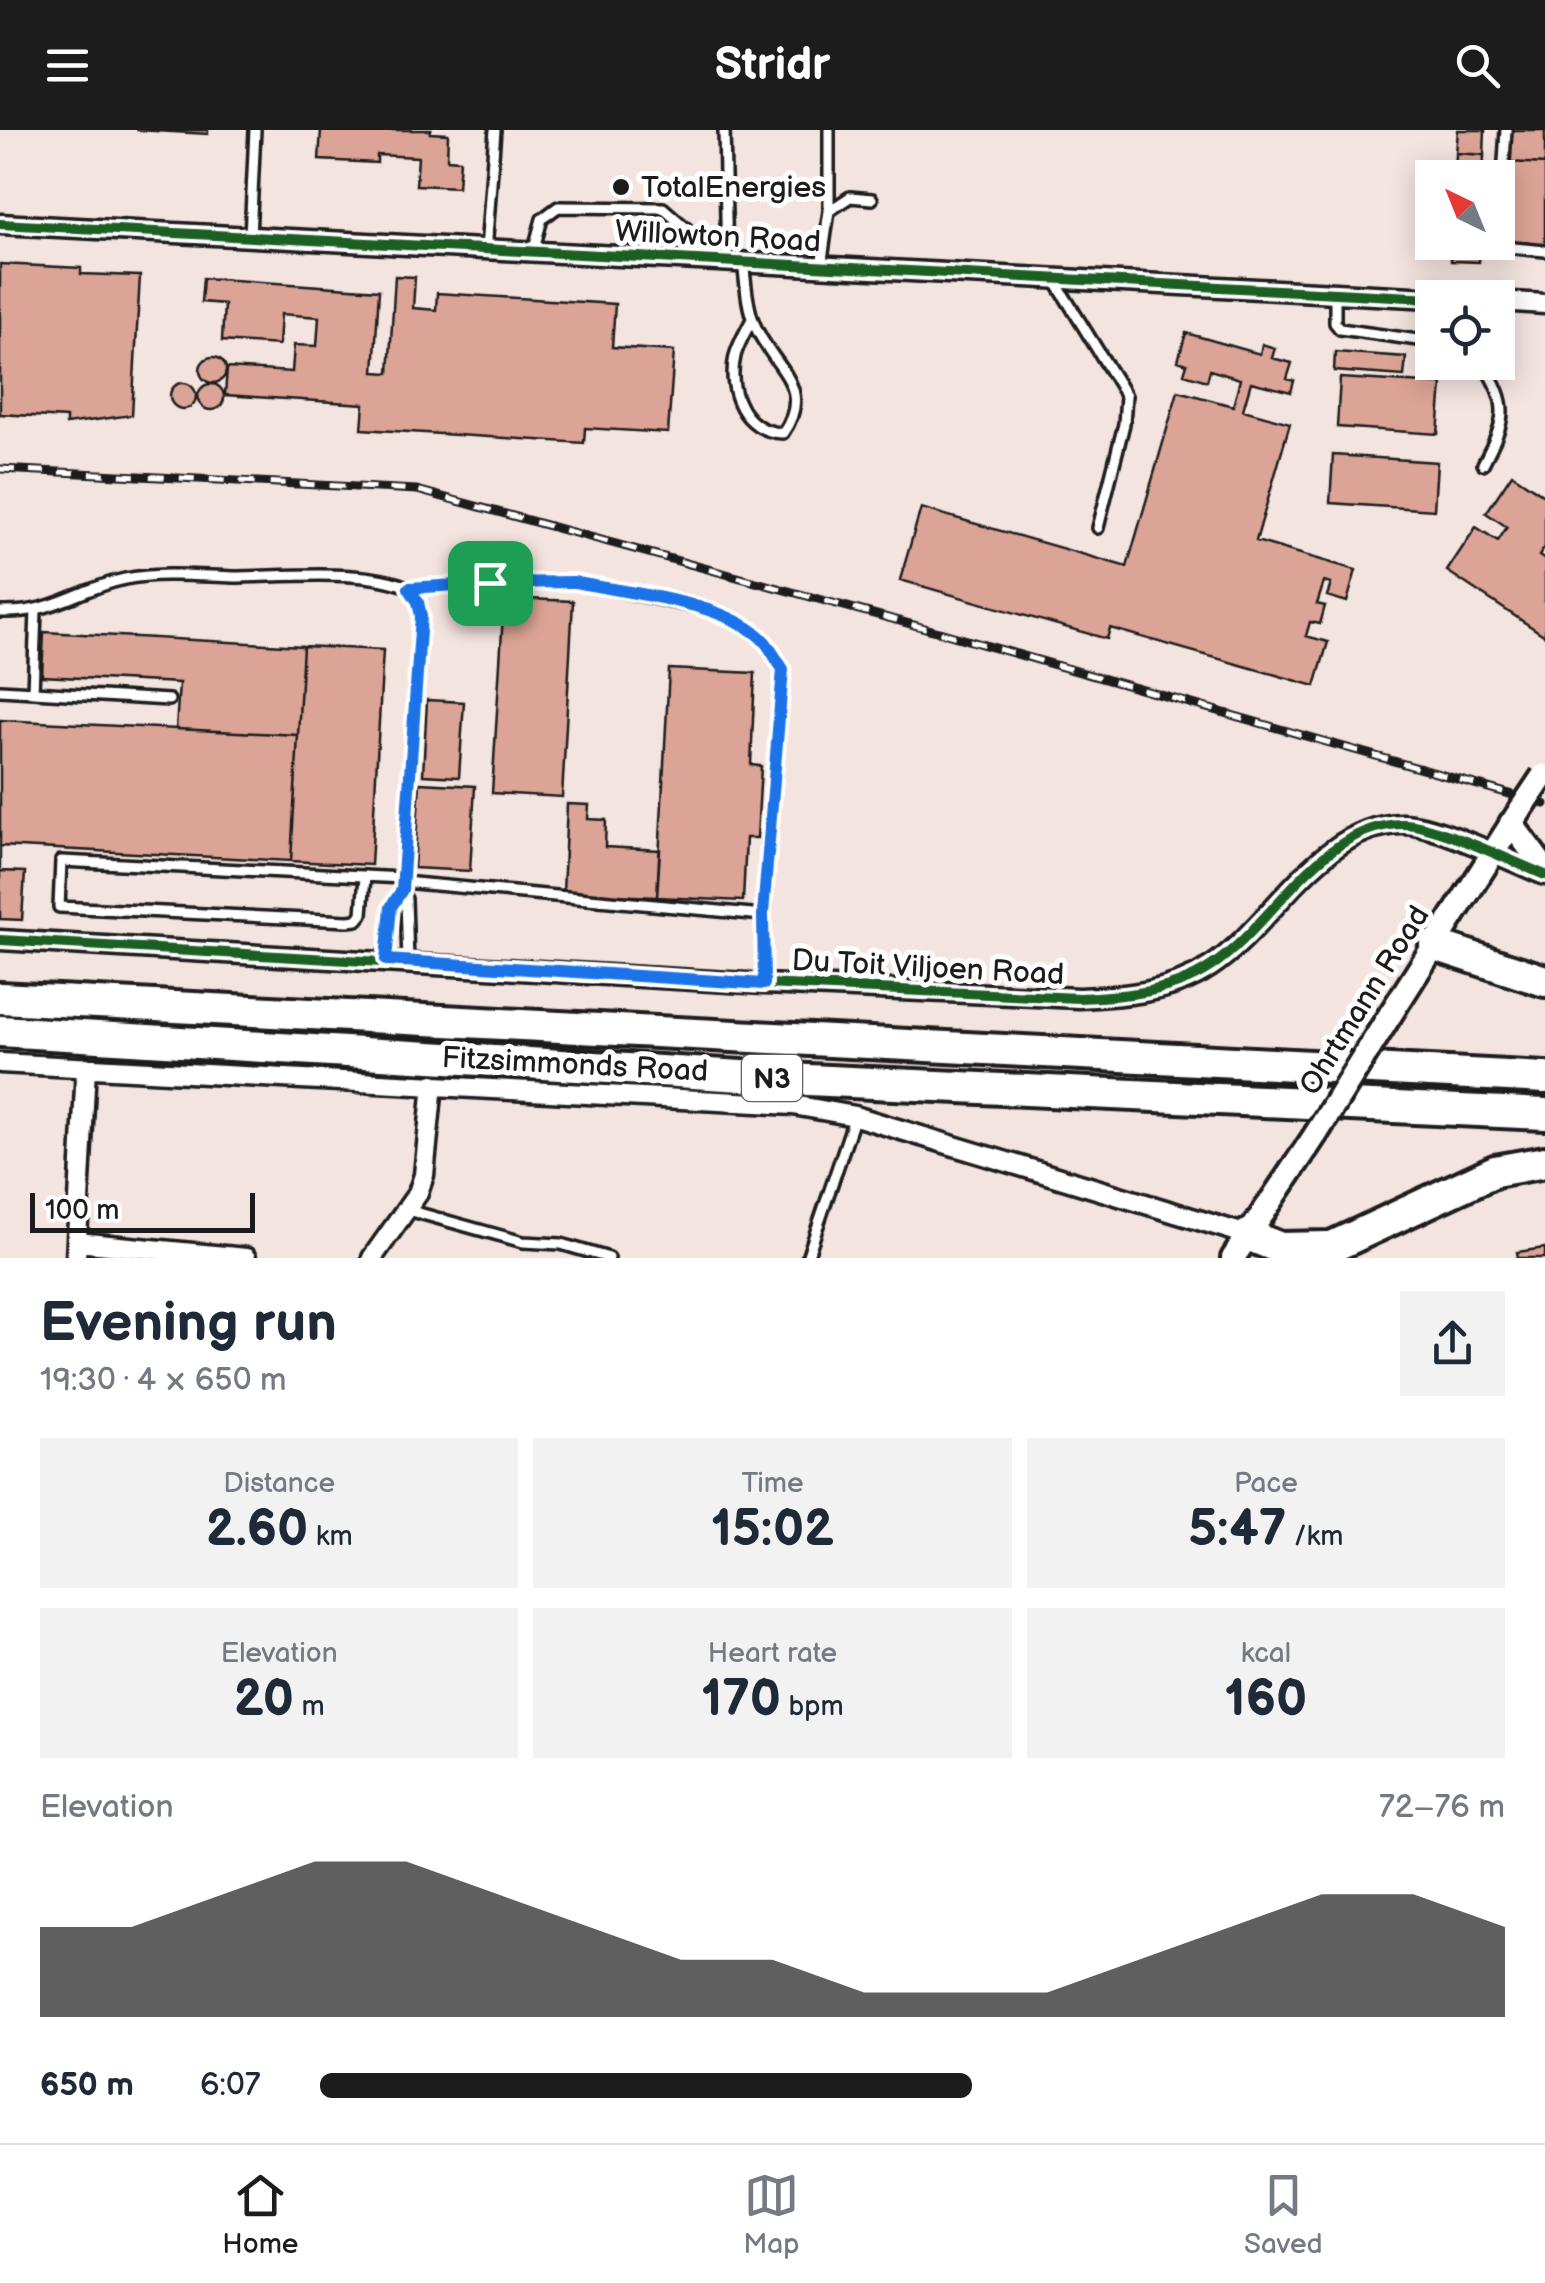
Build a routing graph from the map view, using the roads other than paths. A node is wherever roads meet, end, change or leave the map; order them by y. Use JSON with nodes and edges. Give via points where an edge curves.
{"nodes":[{"id":1,"x":255,"y":130,"type":"edge"},
{"id":2,"x":495,"y":130,"type":"edge"},
{"id":3,"x":724,"y":130,"type":"edge"},
{"id":4,"x":829,"y":130,"type":"edge"},
{"id":5,"x":1506,"y":130,"type":"edge"},
{"id":6,"x":872,"y":199,"type":"dead end"},
{"id":7,"x":829,"y":211,"type":"junction"},
{"id":8,"x":0,"y":224,"type":"edge"},
{"id":9,"x":250,"y":237,"type":"junction"},
{"id":10,"x":486,"y":250,"type":"junction"},
{"id":11,"x":1545,"y":251,"type":"edge"},
{"id":12,"x":532,"y":252,"type":"junction"},
{"id":13,"x":727,"y":261,"type":"junction"},
{"id":14,"x":822,"y":266,"type":"junction"},
{"id":15,"x":1055,"y":281,"type":"junction"},
{"id":16,"x":1335,"y":294,"type":"junction"},
{"id":17,"x":1415,"y":297,"type":"edge"},
{"id":18,"x":1515,"y":303,"type":"edge"},
{"id":19,"x":1545,"y":304,"type":"edge"},
{"id":20,"x":752,"y":319,"type":"junction"},
{"id":21,"x":1415,"y":340,"type":"edge"},
{"id":22,"x":1493,"y":380,"type":"edge"},
{"id":23,"x":1482,"y":464,"type":"dead end"},
{"id":24,"x":1098,"y":528,"type":"dead end"},
{"id":25,"x":409,"y":588,"type":"junction"},
{"id":26,"x":0,"y":612,"type":"edge"},
{"id":27,"x":36,"y":612,"type":"junction"},
{"id":28,"x":0,"y":690,"type":"edge"},
{"id":29,"x":32,"y":692,"type":"junction"},
{"id":30,"x":170,"y":700,"type":"dead end"},
{"id":31,"x":1544,"y":775,"type":"edge"},
{"id":32,"x":1516,"y":816,"type":"junction"},
{"id":33,"x":1492,"y":854,"type":"junction"},
{"id":34,"x":1545,"y":872,"type":"edge"},
{"id":35,"x":365,"y":876,"type":"junction"},
{"id":36,"x":403,"y":883,"type":"junction"},
{"id":37,"x":763,"y":914,"type":"junction"},
{"id":38,"x":0,"y":940,"type":"edge"},
{"id":39,"x":1435,"y":945,"type":"junction"},
{"id":40,"x":386,"y":960,"type":"junction"},
{"id":41,"x":408,"y":962,"type":"junction"},
{"id":42,"x":1545,"y":981,"type":"edge"},
{"id":43,"x":764,"y":984,"type":"junction"},
{"id":44,"x":0,"y":998,"type":"edge"},
{"id":45,"x":0,"y":1032,"type":"edge"},
{"id":46,"x":0,"y":1062,"type":"edge"},
{"id":47,"x":86,"y":1067,"type":"junction"},
{"id":48,"x":1545,"y":1078,"type":"edge"},
{"id":49,"x":433,"y":1084,"type":"junction"},
{"id":50,"x":1545,"y":1114,"type":"edge"},
{"id":51,"x":856,"y":1116,"type":"junction"},
{"id":52,"x":1545,"y":1162,"type":"edge"},
{"id":53,"x":408,"y":1210,"type":"junction"},
{"id":54,"x":1240,"y":1246,"type":"edge"},
{"id":55,"x":76,"y":1250,"type":"edge"},
{"id":56,"x":1318,"y":1252,"type":"edge"},
{"id":57,"x":246,"y":1258,"type":"edge"},
{"id":58,"x":372,"y":1258,"type":"edge"},
{"id":59,"x":608,"y":1258,"type":"edge"},
{"id":60,"x":807,"y":1258,"type":"edge"}],
"edges":[{"from":1,"to":9,"type":"lane"},
{"from":2,"to":10,"type":"lane"},
{"from":3,"to":13,"type":"lane"},
{"from":4,"to":7,"type":"lane"},
{"from":5,"to":11,"type":"lane","via":[[1499,240],[1504,247]]},
{"from":6,"to":7,"type":"lane","via":[[850,196]]},
{"from":7,"to":14,"type":"lane"},
{"from":8,"to":9,"type":"street","name":"Willowton Road"},
{"from":9,"to":10,"type":"street","name":"Willowton Road"},
{"from":10,"to":12,"type":"street","name":"Willowton Road"},
{"from":12,"to":13,"type":"street","name":"Willowton Road"},
{"from":12,"to":13,"type":"lane","via":[[542,219],[558,207],[662,208]]},
{"from":13,"to":14,"type":"street","name":"Willowton Road"},
{"from":13,"to":20,"type":"lane"},
{"from":14,"to":15,"type":"street","name":"Willowton Road"},
{"from":15,"to":16,"type":"street","name":"Willowton Road"},
{"from":15,"to":24,"type":"lane","via":[[1126,396]]},
{"from":16,"to":17,"type":"street","name":"Willowton Road"},
{"from":16,"to":21,"type":"lane","via":[[1334,323],[1340,329]]},
{"from":18,"to":19,"type":"street"},
{"from":20,"to":20,"type":"lane","via":[[797,399],[784,433],[758,428],[734,391],[736,354]]},
{"from":22,"to":23,"type":"lane","via":[[1503,426]]},
{"from":25,"to":27,"type":"lane","via":[[368,578],[148,576],[104,584]]},
{"from":25,"to":36,"type":"lane","via":[[421,616]]},
{"from":25,"to":37,"type":"lane","via":[[574,582],[709,610],[765,642],[783,669]]},
{"from":26,"to":27,"type":"lane"},
{"from":27,"to":29,"type":"lane"},
{"from":28,"to":29,"type":"lane"},
{"from":29,"to":30,"type":"lane"},
{"from":31,"to":32,"type":"main road","name":"Ohrtmann Road","bridge":true},
{"from":32,"to":33,"type":"main road","name":"Ohrtmann Road"},
{"from":32,"to":34,"type":"main road"},
{"from":33,"to":34,"type":"street","name":"Du Toit Viljoen Road"},
{"from":33,"to":39,"type":"main road","name":"Ohrtmann Road"},
{"from":33,"to":43,"type":"street","name":"Du Toit Viljoen Road","via":[[1424,828],[1376,828],[1316,864],[1242,944],[1208,969],[1130,996]]},
{"from":35,"to":35,"type":"lane","via":[[61,861],[59,907],[348,921],[362,914]]},
{"from":35,"to":36,"type":"lane"},
{"from":36,"to":37,"type":"lane"},
{"from":36,"to":40,"type":"lane","via":[[391,907]]},
{"from":36,"to":41,"type":"lane"},
{"from":37,"to":43,"type":"lane"},
{"from":38,"to":40,"type":"street","name":"Du Toit Viljoen Road"},
{"from":39,"to":42,"type":"highway"},
{"from":39,"to":54,"type":"main road","name":"Ohrtmann Road","bridge":true},
{"from":40,"to":41,"type":"street","name":"Du Toit Viljoen Road"},
{"from":41,"to":43,"type":"street","name":"Du Toit Viljoen Road"},
{"from":44,"to":48,"type":"highway","number":"N3"},
{"from":45,"to":50,"type":"highway","number":"N3","via":[[808,1080]]},
{"from":46,"to":47,"type":"street","name":"Fitzsimmonds Road"},
{"from":47,"to":49,"type":"street","name":"Fitzsimmonds Road"},
{"from":47,"to":55,"type":"street"},
{"from":49,"to":51,"type":"street","name":"Fitzsimmonds Road","via":[[774,1103]]},
{"from":49,"to":53,"type":"street","via":[[424,1175]]},
{"from":51,"to":54,"type":"street","name":"Fitzsimmonds Road"},
{"from":51,"to":60,"type":"lane"},
{"from":52,"to":56,"type":"highway","via":[[1495,1170]]},
{"from":53,"to":58,"type":"street"},
{"from":53,"to":59,"type":"lane"},
{"from":54,"to":56,"type":"highway"},
{"from":55,"to":57,"type":"street"}]}
